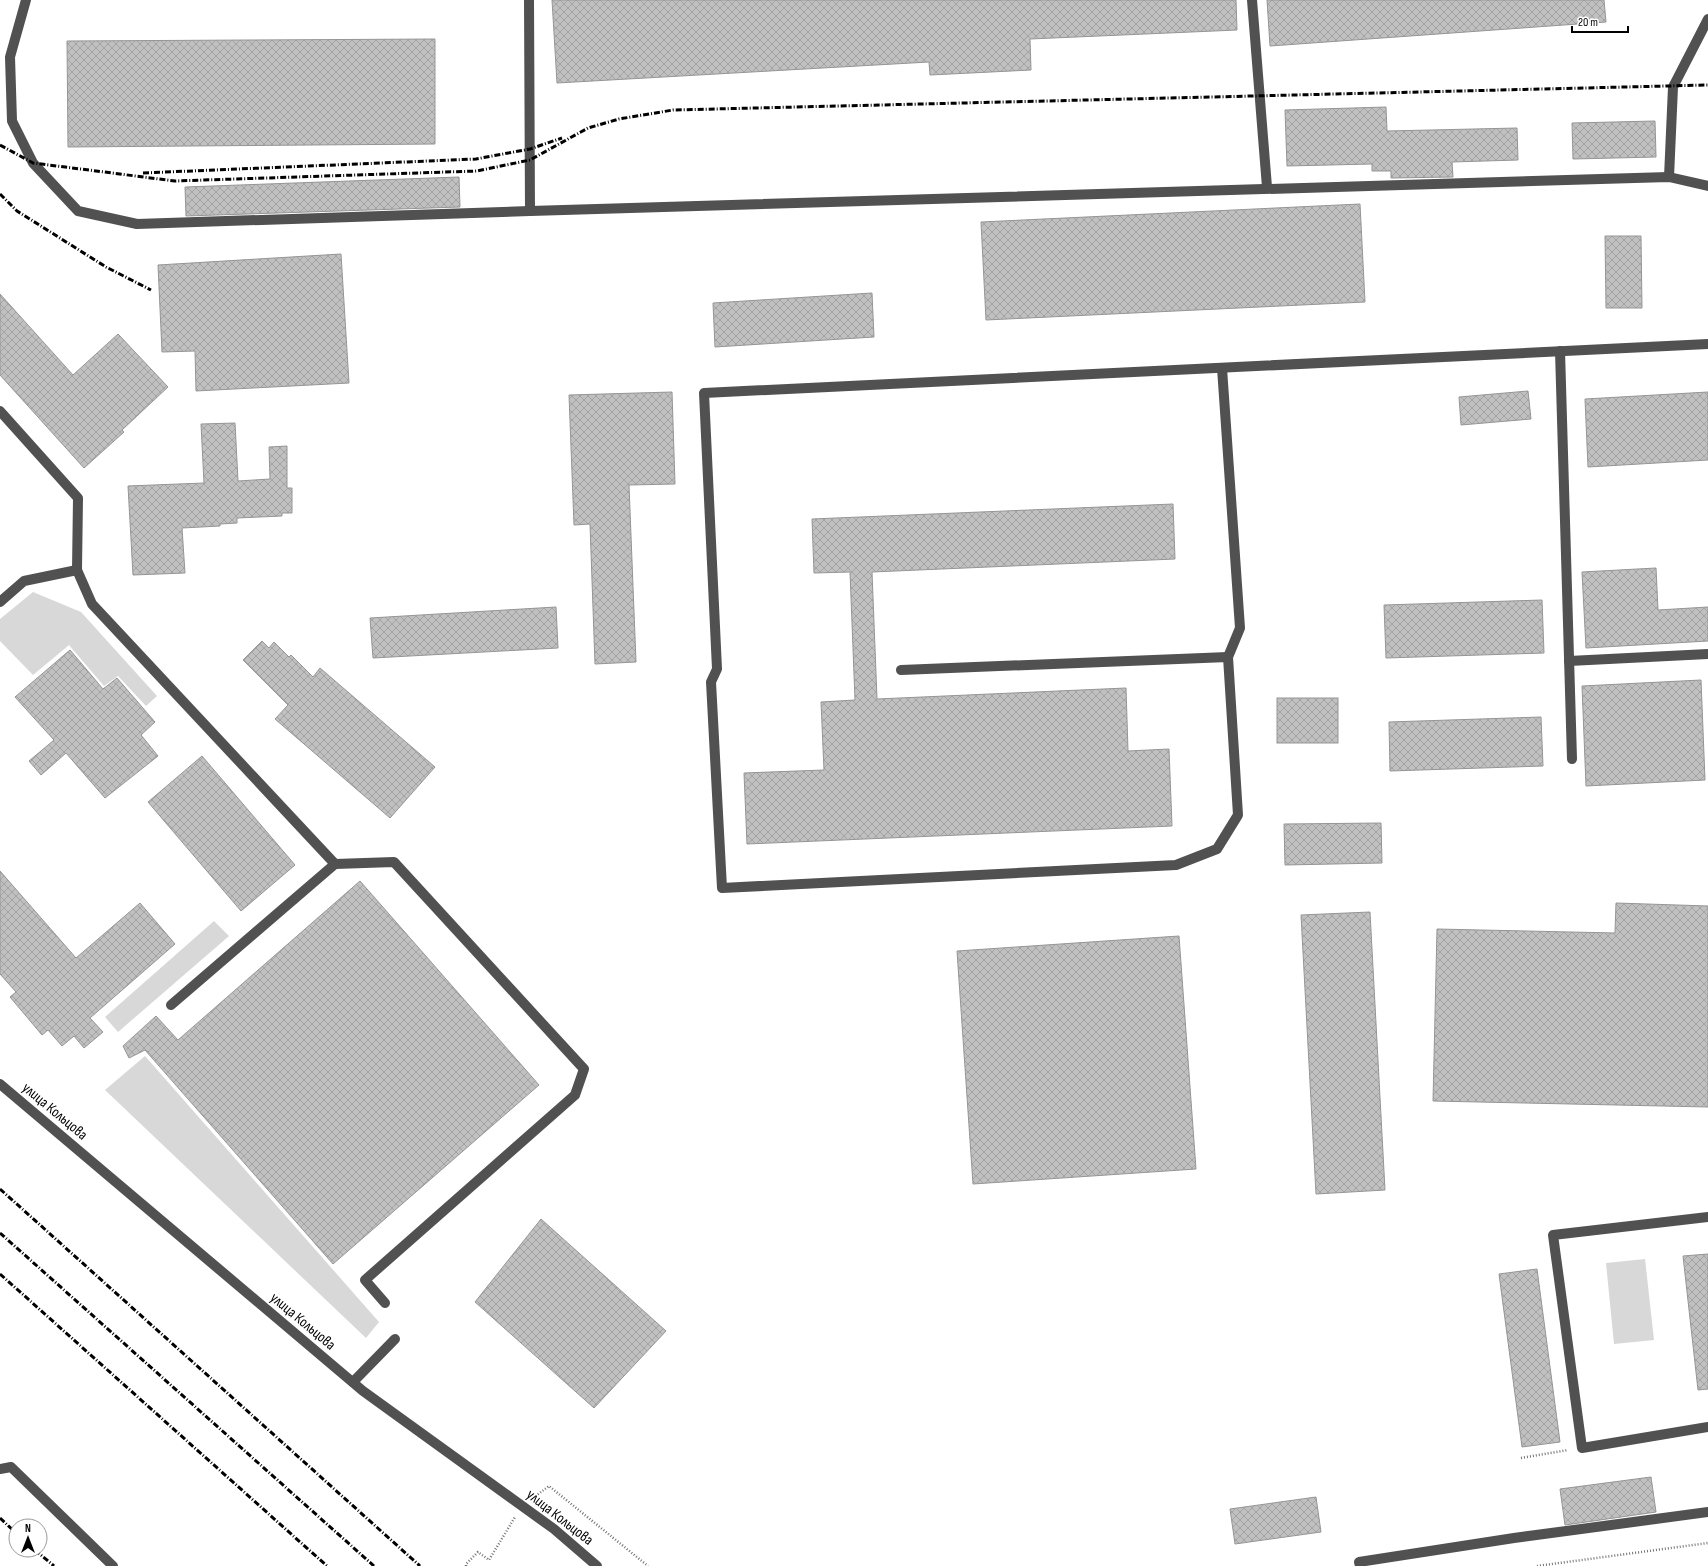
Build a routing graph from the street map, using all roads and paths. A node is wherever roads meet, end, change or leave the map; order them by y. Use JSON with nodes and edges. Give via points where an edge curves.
{"nodes":[{"id":1,"x":26,"y":0,"type":"edge"},
{"id":2,"x":529,"y":0,"type":"edge"},
{"id":3,"x":1252,"y":0,"type":"edge"},
{"id":4,"x":1708,"y":19,"type":"edge"},
{"id":5,"x":1669,"y":176,"type":"junction"},
{"id":6,"x":1708,"y":186,"type":"edge"},
{"id":7,"x":1268,"y":187,"type":"junction"},
{"id":8,"x":530,"y":211,"type":"junction"},
{"id":9,"x":1708,"y":344,"type":"edge"},
{"id":10,"x":1560,"y":352,"type":"junction"},
{"id":11,"x":1222,"y":368,"type":"junction"},
{"id":12,"x":0,"y":411,"type":"edge"},
{"id":13,"x":77,"y":570,"type":"junction"},
{"id":14,"x":0,"y":602,"type":"edge"},
{"id":15,"x":1708,"y":654,"type":"edge"},
{"id":16,"x":1228,"y":657,"type":"junction"},
{"id":17,"x":1569,"y":662,"type":"junction"},
{"id":18,"x":901,"y":670,"type":"dead end"},
{"id":19,"x":1572,"y":760,"type":"dead end"},
{"id":20,"x":335,"y":864,"type":"junction"},
{"id":21,"x":171,"y":1005,"type":"dead end"},
{"id":22,"x":0,"y":1084,"type":"edge"},
{"id":23,"x":1708,"y":1217,"type":"edge"},
{"id":24,"x":385,"y":1303,"type":"dead end"},
{"id":25,"x":395,"y":1339,"type":"dead end"},
{"id":26,"x":353,"y":1382,"type":"junction"},
{"id":27,"x":1708,"y":1427,"type":"edge"},
{"id":28,"x":1582,"y":1448,"type":"junction"},
{"id":29,"x":1521,"y":1458,"type":"dead end"},
{"id":30,"x":0,"y":1470,"type":"edge"},
{"id":31,"x":1708,"y":1512,"type":"edge"},
{"id":32,"x":1708,"y":1543,"type":"edge"},
{"id":33,"x":113,"y":1566,"type":"edge"},
{"id":34,"x":597,"y":1566,"type":"edge"},
{"id":35,"x":1360,"y":1566,"type":"edge"},
{"id":36,"x":1537,"y":1566,"type":"edge"}],
"edges":[{"from":1,"to":8,"type":"street","via":[[10,57],[12,121],[33,163],[78,211],[137,224]]},
{"from":2,"to":8,"type":"street"},
{"from":3,"to":7,"type":"street"},
{"from":4,"to":5,"type":"street","via":[[1674,87]]},
{"from":5,"to":6,"type":"street"},
{"from":5,"to":7,"type":"street"},
{"from":7,"to":8,"type":"street"},
{"from":9,"to":10,"type":"street"},
{"from":10,"to":11,"type":"street"},
{"from":10,"to":17,"type":"street"},
{"from":11,"to":16,"type":"street","via":[[1240,628]]},
{"from":11,"to":16,"type":"street","via":[[704,394],[717,669],[711,682],[722,888],[1176,865],[1217,849],[1238,815]]},
{"from":12,"to":13,"type":"street","via":[[78,498]]},
{"from":13,"to":14,"type":"street","via":[[24,581]]},
{"from":13,"to":20,"type":"street","via":[[92,604]]},
{"from":15,"to":17,"type":"street"},
{"from":16,"to":18,"type":"street"},
{"from":17,"to":19,"type":"street"},
{"from":20,"to":21,"type":"street"},
{"from":20,"to":24,"type":"street","via":[[394,862],[584,1069],[575,1094],[364,1280]]},
{"from":22,"to":26,"type":"street","name":"улица Кольцова"},
{"from":23,"to":28,"type":"street","via":[[1554,1235]]},
{"from":25,"to":26,"type":"street"},
{"from":26,"to":34,"type":"street","name":"улица Кольцова","via":[[554,1529]]},
{"from":27,"to":28,"type":"street"},
{"from":28,"to":29,"type":"path"},
{"from":30,"to":33,"type":"street","via":[[11,1467]]},
{"from":31,"to":35,"type":"street","via":[[1359,1562]]},
{"from":32,"to":36,"type":"path"}]}
